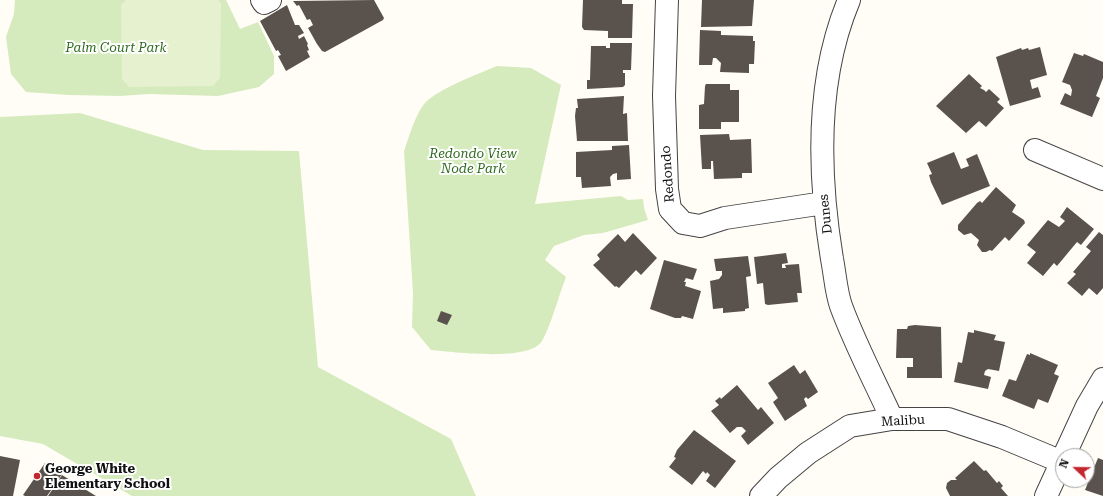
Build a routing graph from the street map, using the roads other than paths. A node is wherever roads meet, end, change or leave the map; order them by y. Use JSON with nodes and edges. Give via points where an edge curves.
{"nodes":[{"id":1,"x":262,"y":0,"type":"edge"},
{"id":2,"x":270,"y":0,"type":"edge"},
{"id":3,"x":667,"y":0,"type":"edge"},
{"id":4,"x":850,"y":0,"type":"edge"},
{"id":5,"x":1035,"y":150,"type":"dead end"},
{"id":6,"x":1103,"y":179,"type":"edge"},
{"id":7,"x":824,"y":203,"type":"junction"},
{"id":8,"x":1103,"y":379,"type":"edge"},
{"id":9,"x":892,"y":419,"type":"junction"},
{"id":10,"x":1068,"y":448,"type":"edge"},
{"id":11,"x":1055,"y":456,"type":"edge"},
{"id":12,"x":1055,"y":476,"type":"edge"},
{"id":13,"x":761,"y":496,"type":"edge"},
{"id":14,"x":1046,"y":496,"type":"edge"}],
"edges":[{"from":1,"to":2,"type":"street","via":[[264,3]]},
{"from":3,"to":7,"type":"street","name":"Redondo","via":[[664,96],[666,188],[670,210],[683,223],[700,226],[725,218]]},
{"from":4,"to":7,"type":"street","name":"Dunes","via":[[840,22],[825,89],[822,157]]},
{"from":5,"to":6,"type":"street"},
{"from":7,"to":9,"type":"street","name":"Dunes","via":[[840,305]]},
{"from":8,"to":10,"type":"street","via":[[1087,406]]},
{"from":9,"to":11,"type":"street","name":"Malibu","via":[[948,419]]},
{"from":9,"to":13,"type":"street","name":"Malibu","via":[[850,426],[808,453]]},
{"from":12,"to":14,"type":"street"}]}
